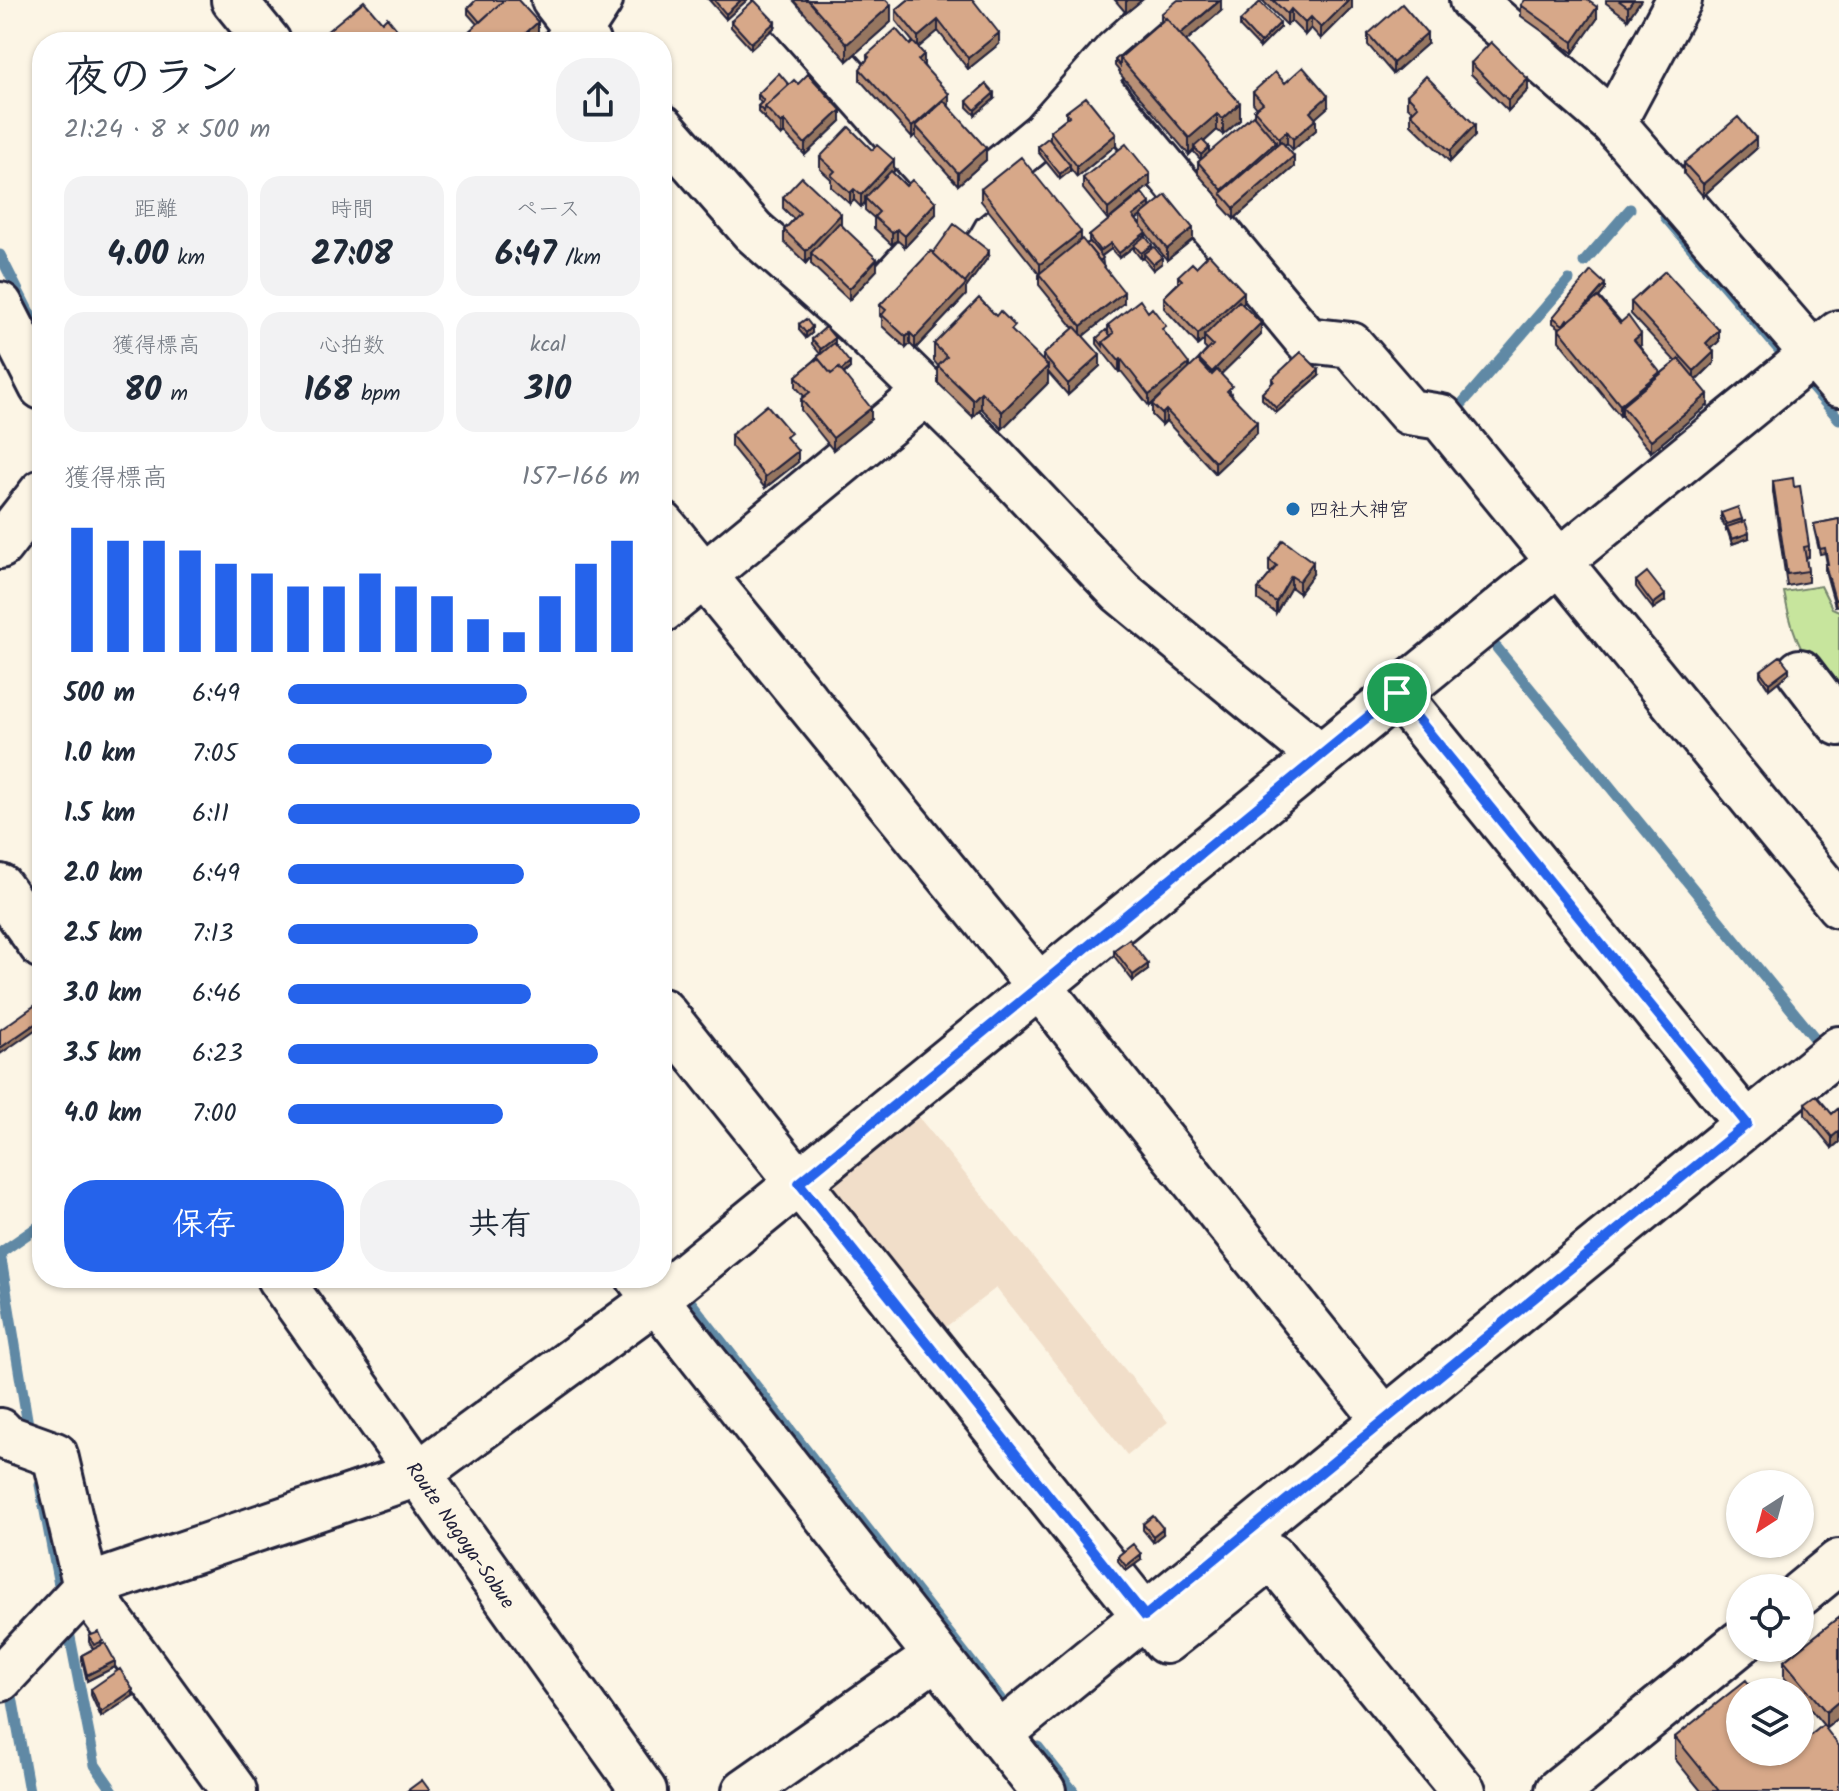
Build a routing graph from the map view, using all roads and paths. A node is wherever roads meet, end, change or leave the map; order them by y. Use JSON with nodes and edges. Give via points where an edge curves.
{"nodes":[{"id":1,"x":234,"y":0,"type":"edge"},
{"id":2,"x":776,"y":0,"type":"edge"},
{"id":3,"x":1174,"y":0,"type":"edge"},
{"id":4,"x":1472,"y":0,"type":"edge"},
{"id":5,"x":1679,"y":0,"type":"edge"},
{"id":6,"x":260,"y":32,"type":"edge"},
{"id":7,"x":1092,"y":81,"type":"junction"},
{"id":8,"x":1613,"y":123,"type":"junction"},
{"id":9,"x":672,"y":138,"type":"edge"},
{"id":10,"x":958,"y":204,"type":"junction"},
{"id":11,"x":0,"y":305,"type":"edge"},
{"id":12,"x":855,"y":322,"type":"junction"},
{"id":13,"x":1830,"y":357,"type":"edge"},
{"id":14,"x":32,"y":367,"type":"edge"},
{"id":15,"x":927,"y":392,"type":"junction"},
{"id":16,"x":32,"y":505,"type":"edge"},
{"id":17,"x":672,"y":536,"type":"edge"},
{"id":18,"x":0,"y":546,"type":"edge"},
{"id":19,"x":1561,"y":560,"type":"junction"},
{"id":20,"x":704,"y":576,"type":"junction"},
{"id":21,"x":672,"y":602,"type":"edge"},
{"id":22,"x":1800,"y":672,"type":"dead end"},
{"id":23,"x":1397,"y":693,"type":"junction"},
{"id":24,"x":1839,"y":723,"type":"edge"},
{"id":25,"x":1320,"y":756,"type":"junction"},
{"id":26,"x":0,"y":887,"type":"edge"},
{"id":27,"x":1839,"y":905,"type":"edge"},
{"id":28,"x":32,"y":932,"type":"edge"},
{"id":29,"x":1039,"y":986,"type":"junction"},
{"id":30,"x":672,"y":1024,"type":"edge"},
{"id":31,"x":1839,"y":1049,"type":"edge"},
{"id":32,"x":1747,"y":1124,"type":"junction"},
{"id":33,"x":799,"y":1183,"type":"junction"},
{"id":34,"x":672,"y":1272,"type":"edge"},
{"id":35,"x":286,"y":1288,"type":"edge"},
{"id":36,"x":647,"y":1289,"type":"edge"},
{"id":37,"x":1385,"y":1420,"type":"junction"},
{"id":38,"x":0,"y":1431,"type":"edge"},
{"id":39,"x":418,"y":1474,"type":"junction"},
{"id":40,"x":1839,"y":1562,"type":"edge"},
{"id":41,"x":1814,"y":1583,"type":"edge"},
{"id":42,"x":86,"y":1587,"type":"junction"},
{"id":43,"x":1145,"y":1616,"type":"junction"},
{"id":44,"x":1726,"y":1654,"type":"edge"},
{"id":45,"x":937,"y":1656,"type":"junction"},
{"id":46,"x":0,"y":1679,"type":"edge"},
{"id":47,"x":999,"y":1735,"type":"junction"},
{"id":48,"x":234,"y":1791,"type":"edge"},
{"id":49,"x":644,"y":1791,"type":"edge"},
{"id":50,"x":745,"y":1791,"type":"edge"},
{"id":51,"x":1043,"y":1791,"type":"edge"},
{"id":52,"x":1463,"y":1791,"type":"edge"},
{"id":53,"x":1558,"y":1791,"type":"edge"}],
"edges":[{"from":1,"to":6,"type":"street"},
{"from":2,"to":10,"type":"street"},
{"from":3,"to":7,"type":"street"},
{"from":4,"to":8,"type":"street"},
{"from":5,"to":8,"type":"street"},
{"from":7,"to":10,"type":"street","via":[[1043,134]]},
{"from":7,"to":19,"type":"street","via":[[1307,340],[1351,345],[1409,412],[1441,417]]},
{"from":8,"to":13,"type":"street"},
{"from":9,"to":12,"type":"street","via":[[753,231]]},
{"from":10,"to":12,"type":"street"},
{"from":11,"to":14,"type":"street"},
{"from":12,"to":15,"type":"street"},
{"from":13,"to":19,"type":"street"},
{"from":15,"to":20,"type":"street"},
{"from":15,"to":25,"type":"street","via":[[1121,592]]},
{"from":16,"to":18,"type":"street"},
{"from":17,"to":20,"type":"street"},
{"from":19,"to":23,"type":"street"},
{"from":19,"to":27,"type":"street"},
{"from":20,"to":21,"type":"street"},
{"from":20,"to":29,"type":"street"},
{"from":22,"to":24,"type":"street"},
{"from":23,"to":25,"type":"street"},
{"from":23,"to":32,"type":"street"},
{"from":25,"to":29,"type":"street"},
{"from":26,"to":28,"type":"street"},
{"from":29,"to":33,"type":"street"},
{"from":29,"to":37,"type":"street"},
{"from":30,"to":33,"type":"street"},
{"from":31,"to":32,"type":"street"},
{"from":32,"to":37,"type":"street"},
{"from":33,"to":34,"type":"street"},
{"from":33,"to":43,"type":"street"},
{"from":35,"to":39,"type":"street","name":"Route Nagoya-Sobue"},
{"from":36,"to":39,"type":"street"},
{"from":36,"to":45,"type":"street"},
{"from":37,"to":43,"type":"street"},
{"from":38,"to":42,"type":"street","via":[[55,1455]]},
{"from":39,"to":42,"type":"street"},
{"from":39,"to":49,"type":"street","name":"Route Nagoya-Sobue"},
{"from":40,"to":41,"type":"street"},
{"from":42,"to":46,"type":"street"},
{"from":42,"to":48,"type":"street"},
{"from":43,"to":47,"type":"street"},
{"from":43,"to":52,"type":"street","via":[[1165,1641],[1272,1556]]},
{"from":44,"to":53,"type":"street"},
{"from":45,"to":47,"type":"street"},
{"from":45,"to":50,"type":"street"},
{"from":47,"to":51,"type":"street"}]}
